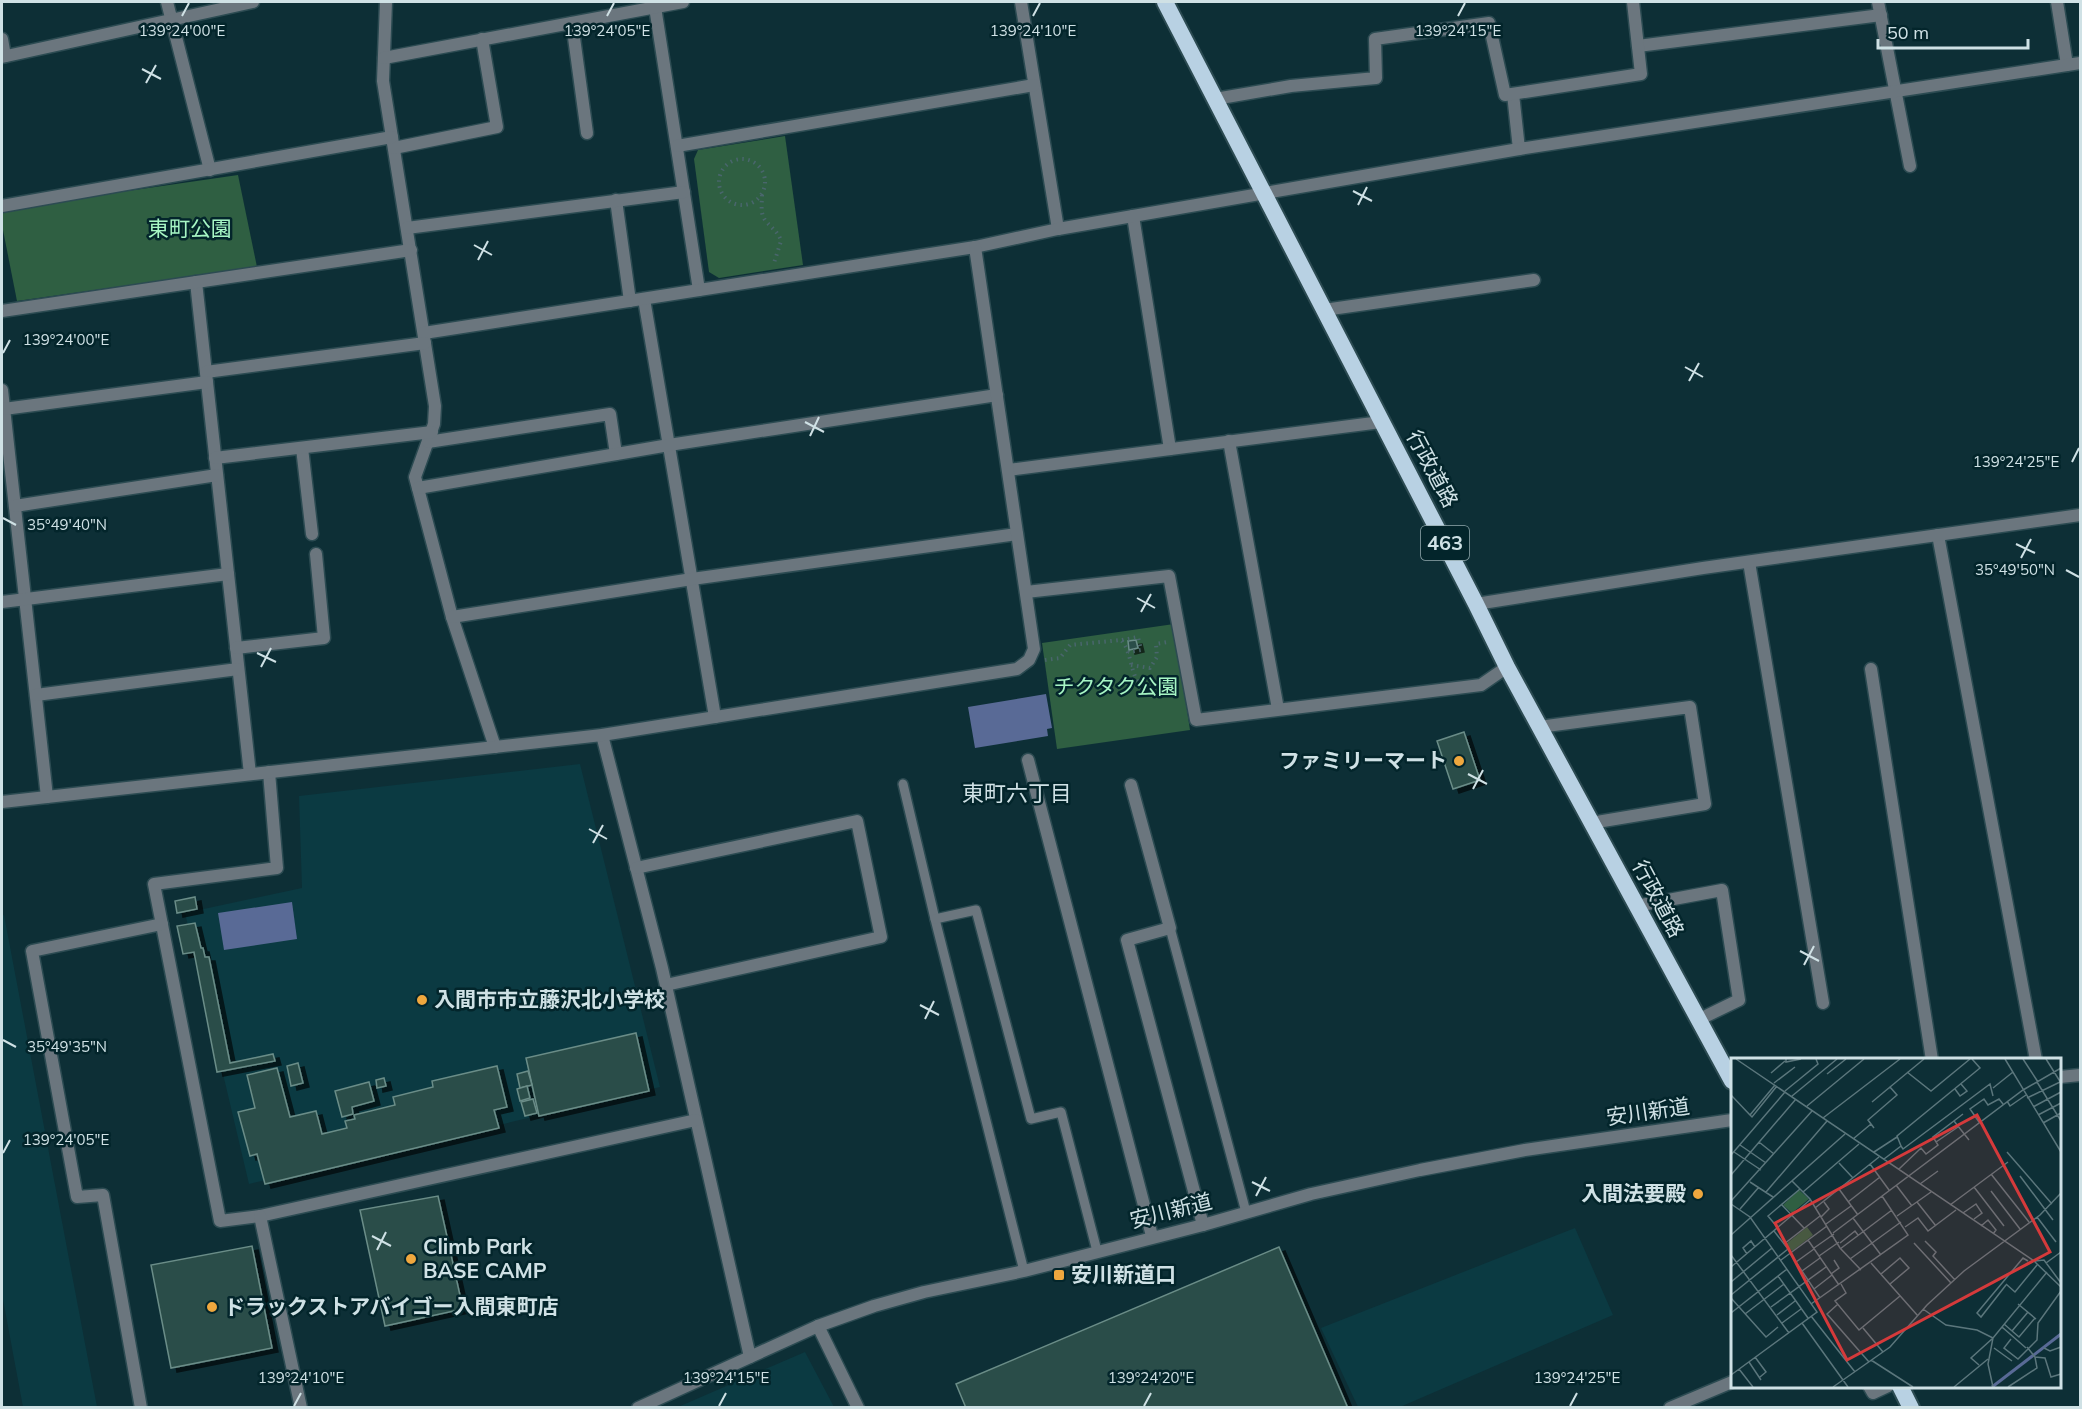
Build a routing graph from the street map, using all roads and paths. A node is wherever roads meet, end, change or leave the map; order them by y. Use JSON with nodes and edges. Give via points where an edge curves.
{"nodes":[{"id":1,"x":167,"y":2,"type":"edge"},
{"id":2,"x":253,"y":2,"type":"edge"},
{"id":3,"x":386,"y":2,"type":"edge"},
{"id":4,"x":683,"y":2,"type":"edge"},
{"id":5,"x":1021,"y":2,"type":"edge"},
{"id":6,"x":1165,"y":2,"type":"edge"},
{"id":7,"x":1633,"y":2,"type":"edge"},
{"id":8,"x":1878,"y":2,"type":"edge"},
{"id":9,"x":2057,"y":2,"type":"edge"},
{"id":10,"x":655,"y":7,"type":"junction"},
{"id":11,"x":1881,"y":15,"type":"junction"},
{"id":12,"x":172,"y":19,"type":"junction"},
{"id":13,"x":572,"y":23,"type":"junction"},
{"id":14,"x":2,"y":39,"type":"edge"},
{"id":15,"x":482,"y":39,"type":"junction"},
{"id":16,"x":1638,"y":46,"type":"junction"},
{"id":17,"x":3,"y":56,"type":"edge"},
{"id":18,"x":384,"y":58,"type":"junction"},
{"id":19,"x":2080,"y":63,"type":"edge"},
{"id":20,"x":2067,"y":65,"type":"junction"},
{"id":21,"x":1034,"y":85,"type":"junction"},
{"id":22,"x":1896,"y":91,"type":"junction"},
{"id":23,"x":1513,"y":94,"type":"junction"},
{"id":24,"x":1215,"y":99,"type":"junction"},
{"id":25,"x":587,"y":133,"type":"dead end"},
{"id":26,"x":393,"y":142,"type":"junction"},
{"id":27,"x":677,"y":146,"type":"junction"},
{"id":28,"x":1519,"y":149,"type":"junction"},
{"id":29,"x":1910,"y":166,"type":"dead end"},
{"id":30,"x":210,"y":170,"type":"junction"},
{"id":31,"x":684,"y":192,"type":"junction"},
{"id":32,"x":762,"y":194,"type":"junction"},
{"id":33,"x":1264,"y":194,"type":"junction"},
{"id":34,"x":616,"y":201,"type":"junction"},
{"id":35,"x":2,"y":206,"type":"edge"},
{"id":36,"x":1133,"y":216,"type":"junction"},
{"id":37,"x":407,"y":228,"type":"junction"},
{"id":38,"x":1058,"y":229,"type":"junction"},
{"id":39,"x":975,"y":247,"type":"junction"},
{"id":40,"x":411,"y":250,"type":"junction"},
{"id":41,"x":773,"y":278,"type":"junction"},
{"id":42,"x":1534,"y":280,"type":"dead end"},
{"id":43,"x":196,"y":282,"type":"junction"},
{"id":44,"x":699,"y":290,"type":"junction"},
{"id":45,"x":644,"y":299,"type":"junction"},
{"id":46,"x":630,"y":301,"type":"junction"},
{"id":47,"x":1324,"y":310,"type":"junction"},
{"id":48,"x":2,"y":311,"type":"edge"},
{"id":49,"x":425,"y":338,"type":"junction"},
{"id":50,"x":207,"y":377,"type":"junction"},
{"id":51,"x":2,"y":390,"type":"edge"},
{"id":52,"x":997,"y":395,"type":"junction"},
{"id":53,"x":4,"y":409,"type":"junction"},
{"id":54,"x":1382,"y":422,"type":"junction"},
{"id":55,"x":430,"y":437,"type":"junction"},
{"id":56,"x":1229,"y":441,"type":"junction"},
{"id":57,"x":669,"y":445,"type":"junction"},
{"id":58,"x":302,"y":448,"type":"junction"},
{"id":59,"x":1170,"y":448,"type":"junction"},
{"id":60,"x":615,"y":454,"type":"junction"},
{"id":61,"x":215,"y":458,"type":"junction"},
{"id":62,"x":1008,"y":470,"type":"junction"},
{"id":63,"x":217,"y":475,"type":"junction"},
{"id":64,"x":418,"y":488,"type":"junction"},
{"id":65,"x":15,"y":506,"type":"junction"},
{"id":66,"x":2080,"y":515,"type":"edge"},
{"id":67,"x":312,"y":534,"type":"dead end"},
{"id":68,"x":1017,"y":534,"type":"junction"},
{"id":69,"x":1938,"y":535,"type":"junction"},
{"id":70,"x":316,"y":554,"type":"dead end"},
{"id":71,"x":1749,"y":562,"type":"junction"},
{"id":72,"x":228,"y":574,"type":"junction"},
{"id":73,"x":692,"y":579,"type":"junction"},
{"id":74,"x":1026,"y":592,"type":"junction"},
{"id":75,"x":25,"y":599,"type":"junction"},
{"id":76,"x":2,"y":602,"type":"edge"},
{"id":77,"x":1476,"y":604,"type":"junction"},
{"id":78,"x":452,"y":616,"type":"junction"},
{"id":79,"x":1121,"y":640,"type":"junction"},
{"id":80,"x":1181,"y":640,"type":"junction"},
{"id":81,"x":236,"y":648,"type":"junction"},
{"id":82,"x":1128,"y":652,"type":"junction"},
{"id":83,"x":1029,"y":660,"type":"junction"},
{"id":84,"x":1131,"y":665,"type":"junction"},
{"id":85,"x":1507,"y":668,"type":"junction"},
{"id":86,"x":238,"y":669,"type":"junction"},
{"id":87,"x":1871,"y":669,"type":"dead end"},
{"id":88,"x":1188,"y":678,"type":"junction"},
{"id":89,"x":36,"y":695,"type":"junction"},
{"id":90,"x":1278,"y":710,"type":"junction"},
{"id":91,"x":715,"y":717,"type":"junction"},
{"id":92,"x":1539,"y":727,"type":"junction"},
{"id":93,"x":602,"y":735,"type":"junction"},
{"id":94,"x":495,"y":747,"type":"junction"},
{"id":95,"x":1028,"y":760,"type":"dead end"},
{"id":96,"x":269,"y":772,"type":"junction"},
{"id":97,"x":250,"y":774,"type":"junction"},
{"id":98,"x":903,"y":784,"type":"dead end"},
{"id":99,"x":1131,"y":785,"type":"dead end"},
{"id":100,"x":48,"y":797,"type":"junction"},
{"id":101,"x":2,"y":802,"type":"edge"},
{"id":102,"x":1591,"y":823,"type":"junction"},
{"id":103,"x":636,"y":868,"type":"junction"},
{"id":104,"x":1636,"y":906,"type":"junction"},
{"id":105,"x":935,"y":919,"type":"junction"},
{"id":106,"x":162,"y":924,"type":"junction"},
{"id":107,"x":1170,"y":928,"type":"junction"},
{"id":108,"x":666,"y":985,"type":"junction"},
{"id":109,"x":1823,"y":1003,"type":"dead end"},
{"id":110,"x":1698,"y":1020,"type":"junction"},
{"id":111,"x":1932,"y":1058,"type":"edge"},
{"id":112,"x":2036,"y":1058,"type":"edge"},
{"id":113,"x":2080,"y":1075,"type":"edge"},
{"id":114,"x":2061,"y":1077,"type":"edge"},
{"id":115,"x":1731,"y":1079,"type":"edge"},
{"id":116,"x":696,"y":1120,"type":"junction"},
{"id":117,"x":1731,"y":1120,"type":"edge"},
{"id":118,"x":1246,"y":1212,"type":"junction"},
{"id":119,"x":260,"y":1216,"type":"junction"},
{"id":120,"x":1203,"y":1225,"type":"junction"},
{"id":121,"x":1152,"y":1236,"type":"junction"},
{"id":122,"x":1097,"y":1251,"type":"junction"},
{"id":123,"x":1024,"y":1270,"type":"junction"},
{"id":124,"x":818,"y":1326,"type":"junction"},
{"id":125,"x":750,"y":1358,"type":"junction"},
{"id":126,"x":1731,"y":1382,"type":"edge"},
{"id":127,"x":1870,"y":1388,"type":"edge"},
{"id":128,"x":1884,"y":1388,"type":"edge"},
{"id":129,"x":1901,"y":1388,"type":"edge"},
{"id":130,"x":666,"y":1402,"type":"edge"},
{"id":131,"x":141,"y":1407,"type":"edge"},
{"id":132,"x":301,"y":1407,"type":"edge"},
{"id":133,"x":638,"y":1407,"type":"edge"},
{"id":134,"x":858,"y":1407,"type":"edge"},
{"id":135,"x":1670,"y":1407,"type":"edge"},
{"id":136,"x":1911,"y":1407,"type":"edge"}],
"edges":[{"from":1,"to":12,"type":"street"},
{"from":2,"to":12,"type":"street"},
{"from":3,"to":18,"type":"street"},
{"from":4,"to":10,"type":"street"},
{"from":5,"to":21,"type":"street"},
{"from":6,"to":24,"type":"highway","name":"行政道路","number":"463"},
{"from":7,"to":16,"type":"street"},
{"from":8,"to":11,"type":"street"},
{"from":9,"to":20,"type":"street"},
{"from":10,"to":13,"type":"street"},
{"from":10,"to":27,"type":"street"},
{"from":11,"to":16,"type":"street"},
{"from":11,"to":22,"type":"street"},
{"from":12,"to":17,"type":"street"},
{"from":12,"to":30,"type":"street"},
{"from":13,"to":15,"type":"street"},
{"from":13,"to":25,"type":"street"},
{"from":14,"to":17,"type":"street"},
{"from":15,"to":18,"type":"street"},
{"from":15,"to":26,"type":"street","via":[[497,127]]},
{"from":16,"to":23,"type":"street","via":[[1641,74]]},
{"from":18,"to":26,"type":"street","via":[[383,81]]},
{"from":19,"to":20,"type":"street"},
{"from":20,"to":22,"type":"street"},
{"from":21,"to":27,"type":"street"},
{"from":21,"to":38,"type":"street"},
{"from":22,"to":28,"type":"street"},
{"from":22,"to":29,"type":"street"},
{"from":23,"to":24,"type":"street","via":[[1505,95],[1489,23],[1375,39],[1376,78],[1291,86]]},
{"from":23,"to":28,"type":"street"},
{"from":24,"to":33,"type":"highway","name":"行政道路","number":"463"},
{"from":26,"to":30,"type":"street"},
{"from":26,"to":37,"type":"street"},
{"from":27,"to":31,"type":"street"},
{"from":28,"to":33,"type":"street"},
{"from":30,"to":35,"type":"street"},
{"from":31,"to":34,"type":"street"},
{"from":31,"to":44,"type":"street"},
{"from":32,"to":32,"type":"path","via":[[746,205],[730,202],[720,190],[723,168],[735,159],[757,164],[765,177]]},
{"from":32,"to":41,"type":"path","via":[[764,219],[781,241]]},
{"from":33,"to":36,"type":"street"},
{"from":33,"to":47,"type":"highway","name":"行政道路","number":"463"},
{"from":34,"to":37,"type":"street"},
{"from":34,"to":46,"type":"street"},
{"from":36,"to":38,"type":"street"},
{"from":36,"to":59,"type":"street"},
{"from":37,"to":40,"type":"street"},
{"from":38,"to":39,"type":"street"},
{"from":39,"to":41,"type":"street"},
{"from":39,"to":52,"type":"street"},
{"from":40,"to":43,"type":"street"},
{"from":40,"to":49,"type":"street"},
{"from":41,"to":44,"type":"street"},
{"from":42,"to":47,"type":"street"},
{"from":43,"to":48,"type":"street"},
{"from":43,"to":50,"type":"street"},
{"from":44,"to":45,"type":"street"},
{"from":45,"to":46,"type":"street"},
{"from":45,"to":57,"type":"street"},
{"from":46,"to":49,"type":"street"},
{"from":47,"to":54,"type":"highway","name":"行政道路","number":"463"},
{"from":49,"to":50,"type":"street"},
{"from":49,"to":55,"type":"street","via":[[435,406]]},
{"from":50,"to":53,"type":"street"},
{"from":50,"to":61,"type":"street"},
{"from":51,"to":53,"type":"street"},
{"from":52,"to":57,"type":"street"},
{"from":52,"to":62,"type":"street"},
{"from":53,"to":65,"type":"street"},
{"from":54,"to":56,"type":"street"},
{"from":54,"to":77,"type":"highway","name":"行政道路","number":"463"},
{"from":55,"to":58,"type":"street"},
{"from":55,"to":60,"type":"street","via":[[610,414]]},
{"from":55,"to":64,"type":"street","via":[[415,477]]},
{"from":56,"to":59,"type":"street"},
{"from":56,"to":90,"type":"street"},
{"from":57,"to":60,"type":"street"},
{"from":57,"to":73,"type":"street"},
{"from":58,"to":61,"type":"street"},
{"from":58,"to":67,"type":"street"},
{"from":59,"to":62,"type":"street"},
{"from":60,"to":64,"type":"street"},
{"from":61,"to":63,"type":"street"},
{"from":62,"to":68,"type":"street"},
{"from":63,"to":65,"type":"street"},
{"from":63,"to":72,"type":"street"},
{"from":64,"to":78,"type":"street"},
{"from":65,"to":75,"type":"street"},
{"from":66,"to":69,"type":"street"},
{"from":68,"to":73,"type":"street"},
{"from":68,"to":74,"type":"street"},
{"from":69,"to":71,"type":"street"},
{"from":69,"to":112,"type":"street"},
{"from":70,"to":81,"type":"street","via":[[324,638]]},
{"from":71,"to":77,"type":"street"},
{"from":71,"to":109,"type":"street"},
{"from":72,"to":75,"type":"street"},
{"from":72,"to":81,"type":"street"},
{"from":73,"to":78,"type":"street"},
{"from":73,"to":91,"type":"street"},
{"from":74,"to":80,"type":"street","via":[[1169,576]]},
{"from":74,"to":83,"type":"street","via":[[1034,650]]},
{"from":75,"to":76,"type":"street"},
{"from":75,"to":89,"type":"street"},
{"from":77,"to":85,"type":"highway","name":"行政道路","number":"463"},
{"from":78,"to":94,"type":"street"},
{"from":79,"to":82,"type":"path"},
{"from":79,"to":82,"type":"path","via":[[1138,637],[1141,650]]},
{"from":79,"to":83,"type":"path","via":[[1070,645],[1056,659]]},
{"from":80,"to":84,"type":"path","via":[[1156,644],[1157,657],[1149,668]]},
{"from":80,"to":88,"type":"street"},
{"from":81,"to":86,"type":"street"},
{"from":82,"to":84,"type":"path"},
{"from":83,"to":91,"type":"street","via":[[1017,669]]},
{"from":84,"to":88,"type":"path","via":[[1141,686],[1151,694]]},
{"from":85,"to":90,"type":"street","via":[[1481,685]]},
{"from":85,"to":92,"type":"highway","name":"行政道路","number":"463"},
{"from":86,"to":89,"type":"street"},
{"from":86,"to":97,"type":"street"},
{"from":87,"to":111,"type":"street"},
{"from":88,"to":90,"type":"street","via":[[1196,720]]},
{"from":89,"to":100,"type":"street"},
{"from":91,"to":93,"type":"street"},
{"from":92,"to":102,"type":"highway","name":"行政道路","number":"463"},
{"from":92,"to":102,"type":"street","via":[[1690,707],[1705,804]]},
{"from":93,"to":94,"type":"street"},
{"from":93,"to":103,"type":"street"},
{"from":94,"to":96,"type":"street"},
{"from":95,"to":121,"type":"street"},
{"from":96,"to":97,"type":"street"},
{"from":96,"to":106,"type":"street","via":[[277,868],[154,884]]},
{"from":97,"to":100,"type":"street"},
{"from":98,"to":105,"type":"lane"},
{"from":99,"to":107,"type":"street"},
{"from":100,"to":101,"type":"street"},
{"from":102,"to":104,"type":"highway","name":"行政道路","number":"463"},
{"from":103,"to":108,"type":"street"},
{"from":103,"to":108,"type":"street","via":[[857,821],[881,937]]},
{"from":104,"to":110,"type":"highway","name":"行政道路","number":"463"},
{"from":104,"to":110,"type":"street","via":[[1722,890],[1739,1000]]},
{"from":105,"to":122,"type":"lane","via":[[976,910],[1031,1119],[1060,1113]]},
{"from":105,"to":123,"type":"lane"},
{"from":106,"to":119,"type":"street","via":[[220,1221]]},
{"from":106,"to":131,"type":"street","via":[[32,951],[77,1197],[102,1195]]},
{"from":107,"to":118,"type":"lane"},
{"from":107,"to":120,"type":"street","via":[[1127,940]]},
{"from":108,"to":116,"type":"street"},
{"from":110,"to":115,"type":"highway","name":"行政道路","number":"463"},
{"from":113,"to":114,"type":"street"},
{"from":116,"to":119,"type":"street"},
{"from":116,"to":125,"type":"street"},
{"from":117,"to":118,"type":"street","name":"安川新道","via":[[1432,1167]]},
{"from":118,"to":120,"type":"street","name":"安川新道"},
{"from":119,"to":132,"type":"street"},
{"from":120,"to":121,"type":"street","name":"安川新道"},
{"from":121,"to":122,"type":"street","name":"安川新道"},
{"from":122,"to":123,"type":"street","name":"安川新道"},
{"from":123,"to":124,"type":"street","name":"安川新道","via":[[884,1303]]},
{"from":124,"to":125,"type":"street","name":"安川新道"},
{"from":124,"to":134,"type":"street"},
{"from":125,"to":130,"type":"street","name":"安川新道"},
{"from":126,"to":135,"type":"street"},
{"from":127,"to":128,"type":"street","via":[[1873,1393]]},
{"from":129,"to":136,"type":"highway"},
{"from":130,"to":133,"type":"street","name":"安川新道"}]}
